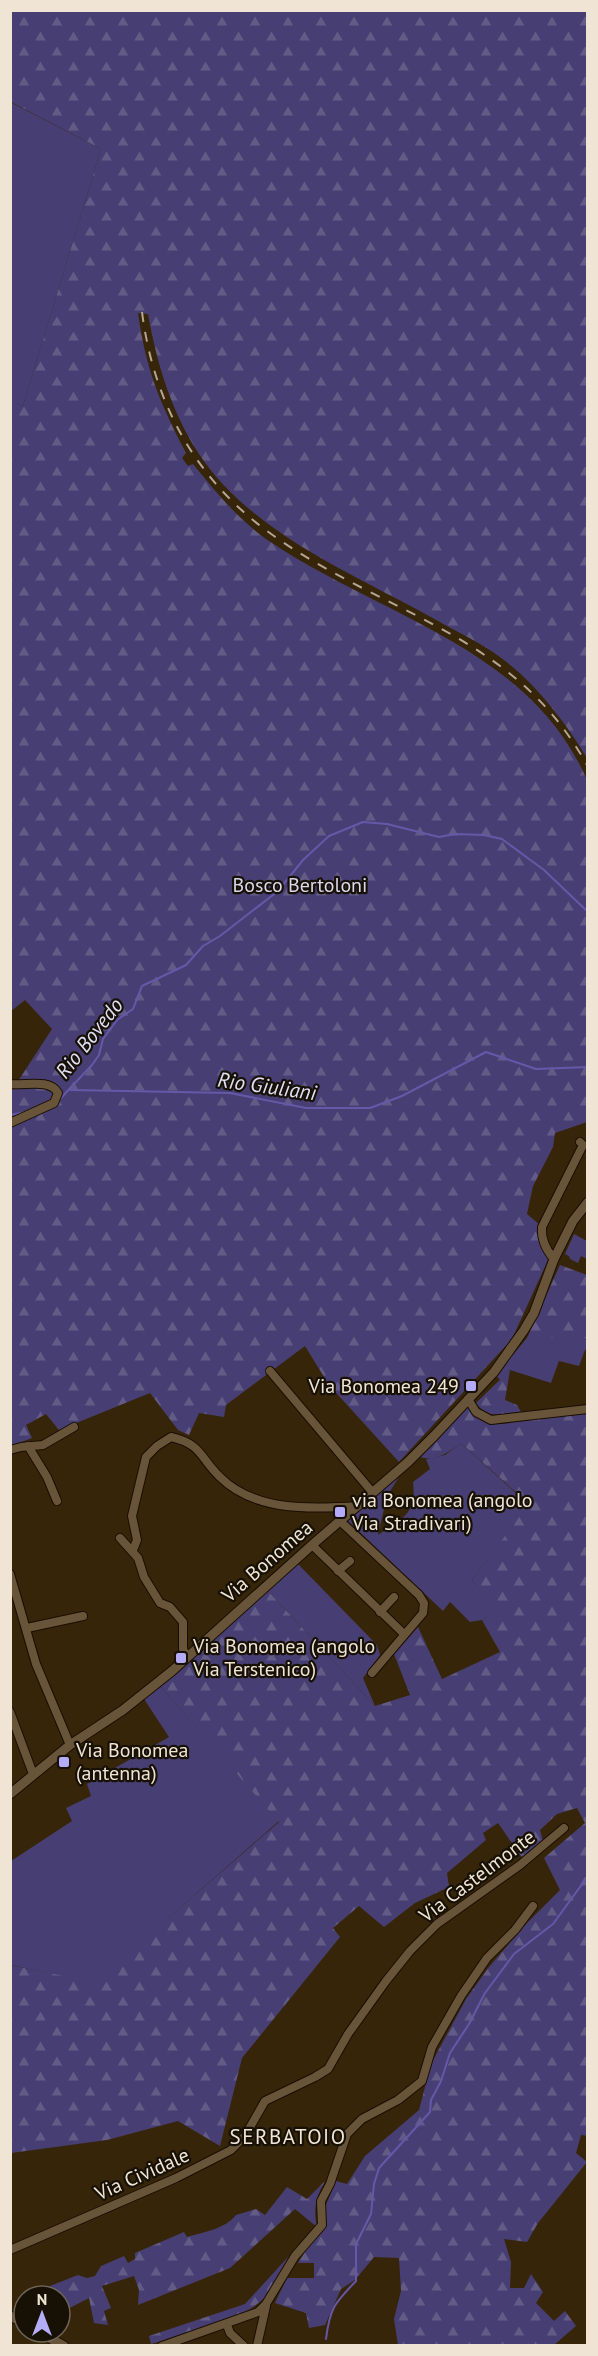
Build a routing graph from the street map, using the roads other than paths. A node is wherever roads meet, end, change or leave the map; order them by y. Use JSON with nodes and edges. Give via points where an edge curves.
{"nodes":[{"id":1,"x":10,"y":1084,"type":"edge"},
{"id":2,"x":10,"y":1123,"type":"edge"},
{"id":3,"x":580,"y":1142,"type":"dead end"},
{"id":4,"x":588,"y":1202,"type":"edge"},
{"id":5,"x":554,"y":1259,"type":"junction"},
{"id":6,"x":270,"y":1371,"type":"dead end"},
{"id":7,"x":468,"y":1399,"type":"junction"},
{"id":8,"x":588,"y":1408,"type":"edge"},
{"id":9,"x":74,"y":1427,"type":"dead end"},
{"id":10,"x":28,"y":1446,"type":"junction"},
{"id":11,"x":10,"y":1450,"type":"edge"},
{"id":12,"x":373,"y":1493,"type":"junction"},
{"id":13,"x":57,"y":1501,"type":"dead end"},
{"id":14,"x":358,"y":1506,"type":"junction"},
{"id":15,"x":340,"y":1521,"type":"junction"},
{"id":16,"x":120,"y":1538,"type":"dead end"},
{"id":17,"x":312,"y":1545,"type":"junction"},
{"id":18,"x":132,"y":1550,"type":"junction"},
{"id":19,"x":350,"y":1561,"type":"dead end"},
{"id":20,"x":338,"y":1571,"type":"junction"},
{"id":21,"x":10,"y":1574,"type":"edge"},
{"id":22,"x":394,"y":1597,"type":"dead end"},
{"id":23,"x":380,"y":1612,"type":"junction"},
{"id":24,"x":83,"y":1616,"type":"dead end"},
{"id":25,"x":27,"y":1628,"type":"junction"},
{"id":26,"x":404,"y":1634,"type":"junction"},
{"id":27,"x":187,"y":1657,"type":"junction"},
{"id":28,"x":372,"y":1673,"type":"dead end"},
{"id":29,"x":10,"y":1712,"type":"edge"},
{"id":30,"x":70,"y":1745,"type":"junction"},
{"id":31,"x":33,"y":1774,"type":"junction"},
{"id":32,"x":10,"y":1794,"type":"edge"},
{"id":33,"x":564,"y":1828,"type":"dead end"},
{"id":34,"x":533,"y":1906,"type":"dead end"},
{"id":35,"x":265,"y":2101,"type":"joint"},
{"id":36,"x":10,"y":2250,"type":"edge"},
{"id":37,"x":266,"y":2304,"type":"junction"},
{"id":38,"x":227,"y":2325,"type":"junction"},
{"id":39,"x":162,"y":2346,"type":"edge"},
{"id":40,"x":244,"y":2346,"type":"edge"},
{"id":41,"x":257,"y":2346,"type":"edge"}],
"edges":[{"from":1,"to":2,"type":"street","via":[[49,1085],[58,1093],[54,1103]]},
{"from":3,"to":5,"type":"street","via":[[583,1145],[542,1227],[545,1246]]},
{"from":4,"to":5,"type":"street","name":"Via Bonomea","via":[[573,1221]]},
{"from":5,"to":7,"type":"street","name":"Via Bonomea","via":[[524,1330],[494,1372]]},
{"from":6,"to":12,"type":"street"},
{"from":7,"to":8,"type":"street","via":[[477,1412],[491,1420]]},
{"from":7,"to":12,"type":"street","name":"Via Bonomea"},
{"from":9,"to":10,"type":"street","via":[[43,1445]]},
{"from":10,"to":11,"type":"street"},
{"from":10,"to":13,"type":"street"},
{"from":12,"to":14,"type":"street","name":"Via Bonomea"},
{"from":14,"to":15,"type":"street","name":"Via Bonomea"},
{"from":14,"to":18,"type":"street","via":[[301,1506],[249,1497],[221,1478],[198,1448],[171,1437],[146,1456],[132,1516],[136,1540]]},
{"from":15,"to":17,"type":"street","name":"Via Bonomea"},
{"from":15,"to":26,"type":"street","via":[[424,1603],[423,1614]]},
{"from":16,"to":18,"type":"street"},
{"from":17,"to":20,"type":"street"},
{"from":17,"to":27,"type":"street","name":"Via Bonomea"},
{"from":18,"to":27,"type":"street","via":[[148,1587],[183,1622],[183,1649]]},
{"from":19,"to":20,"type":"street"},
{"from":20,"to":23,"type":"street"},
{"from":21,"to":25,"type":"street"},
{"from":22,"to":23,"type":"street"},
{"from":23,"to":26,"type":"street"},
{"from":24,"to":25,"type":"street"},
{"from":25,"to":30,"type":"street","via":[[36,1664]]},
{"from":26,"to":28,"type":"street"},
{"from":27,"to":30,"type":"street","name":"Via Bonomea","via":[[123,1710]]},
{"from":29,"to":31,"type":"street"},
{"from":30,"to":31,"type":"street","name":"Via Bonomea"},
{"from":31,"to":32,"type":"street","name":"Via Bonomea"},
{"from":33,"to":35,"type":"street","name":"Via Castelmonte","via":[[520,1865],[446,1917],[410,1951],[324,2072]]},
{"from":34,"to":37,"type":"street","via":[[487,1958],[461,1996],[432,2047],[422,2081],[398,2100],[362,2119],[347,2134],[321,2201],[322,2225],[292,2260]]},
{"from":35,"to":36,"type":"street","name":"Via Cividale","via":[[245,2136],[231,2150]]},
{"from":37,"to":38,"type":"street","via":[[258,2312]]},
{"from":37,"to":41,"type":"street"},
{"from":38,"to":39,"type":"street"},
{"from":38,"to":40,"type":"street"}]}
